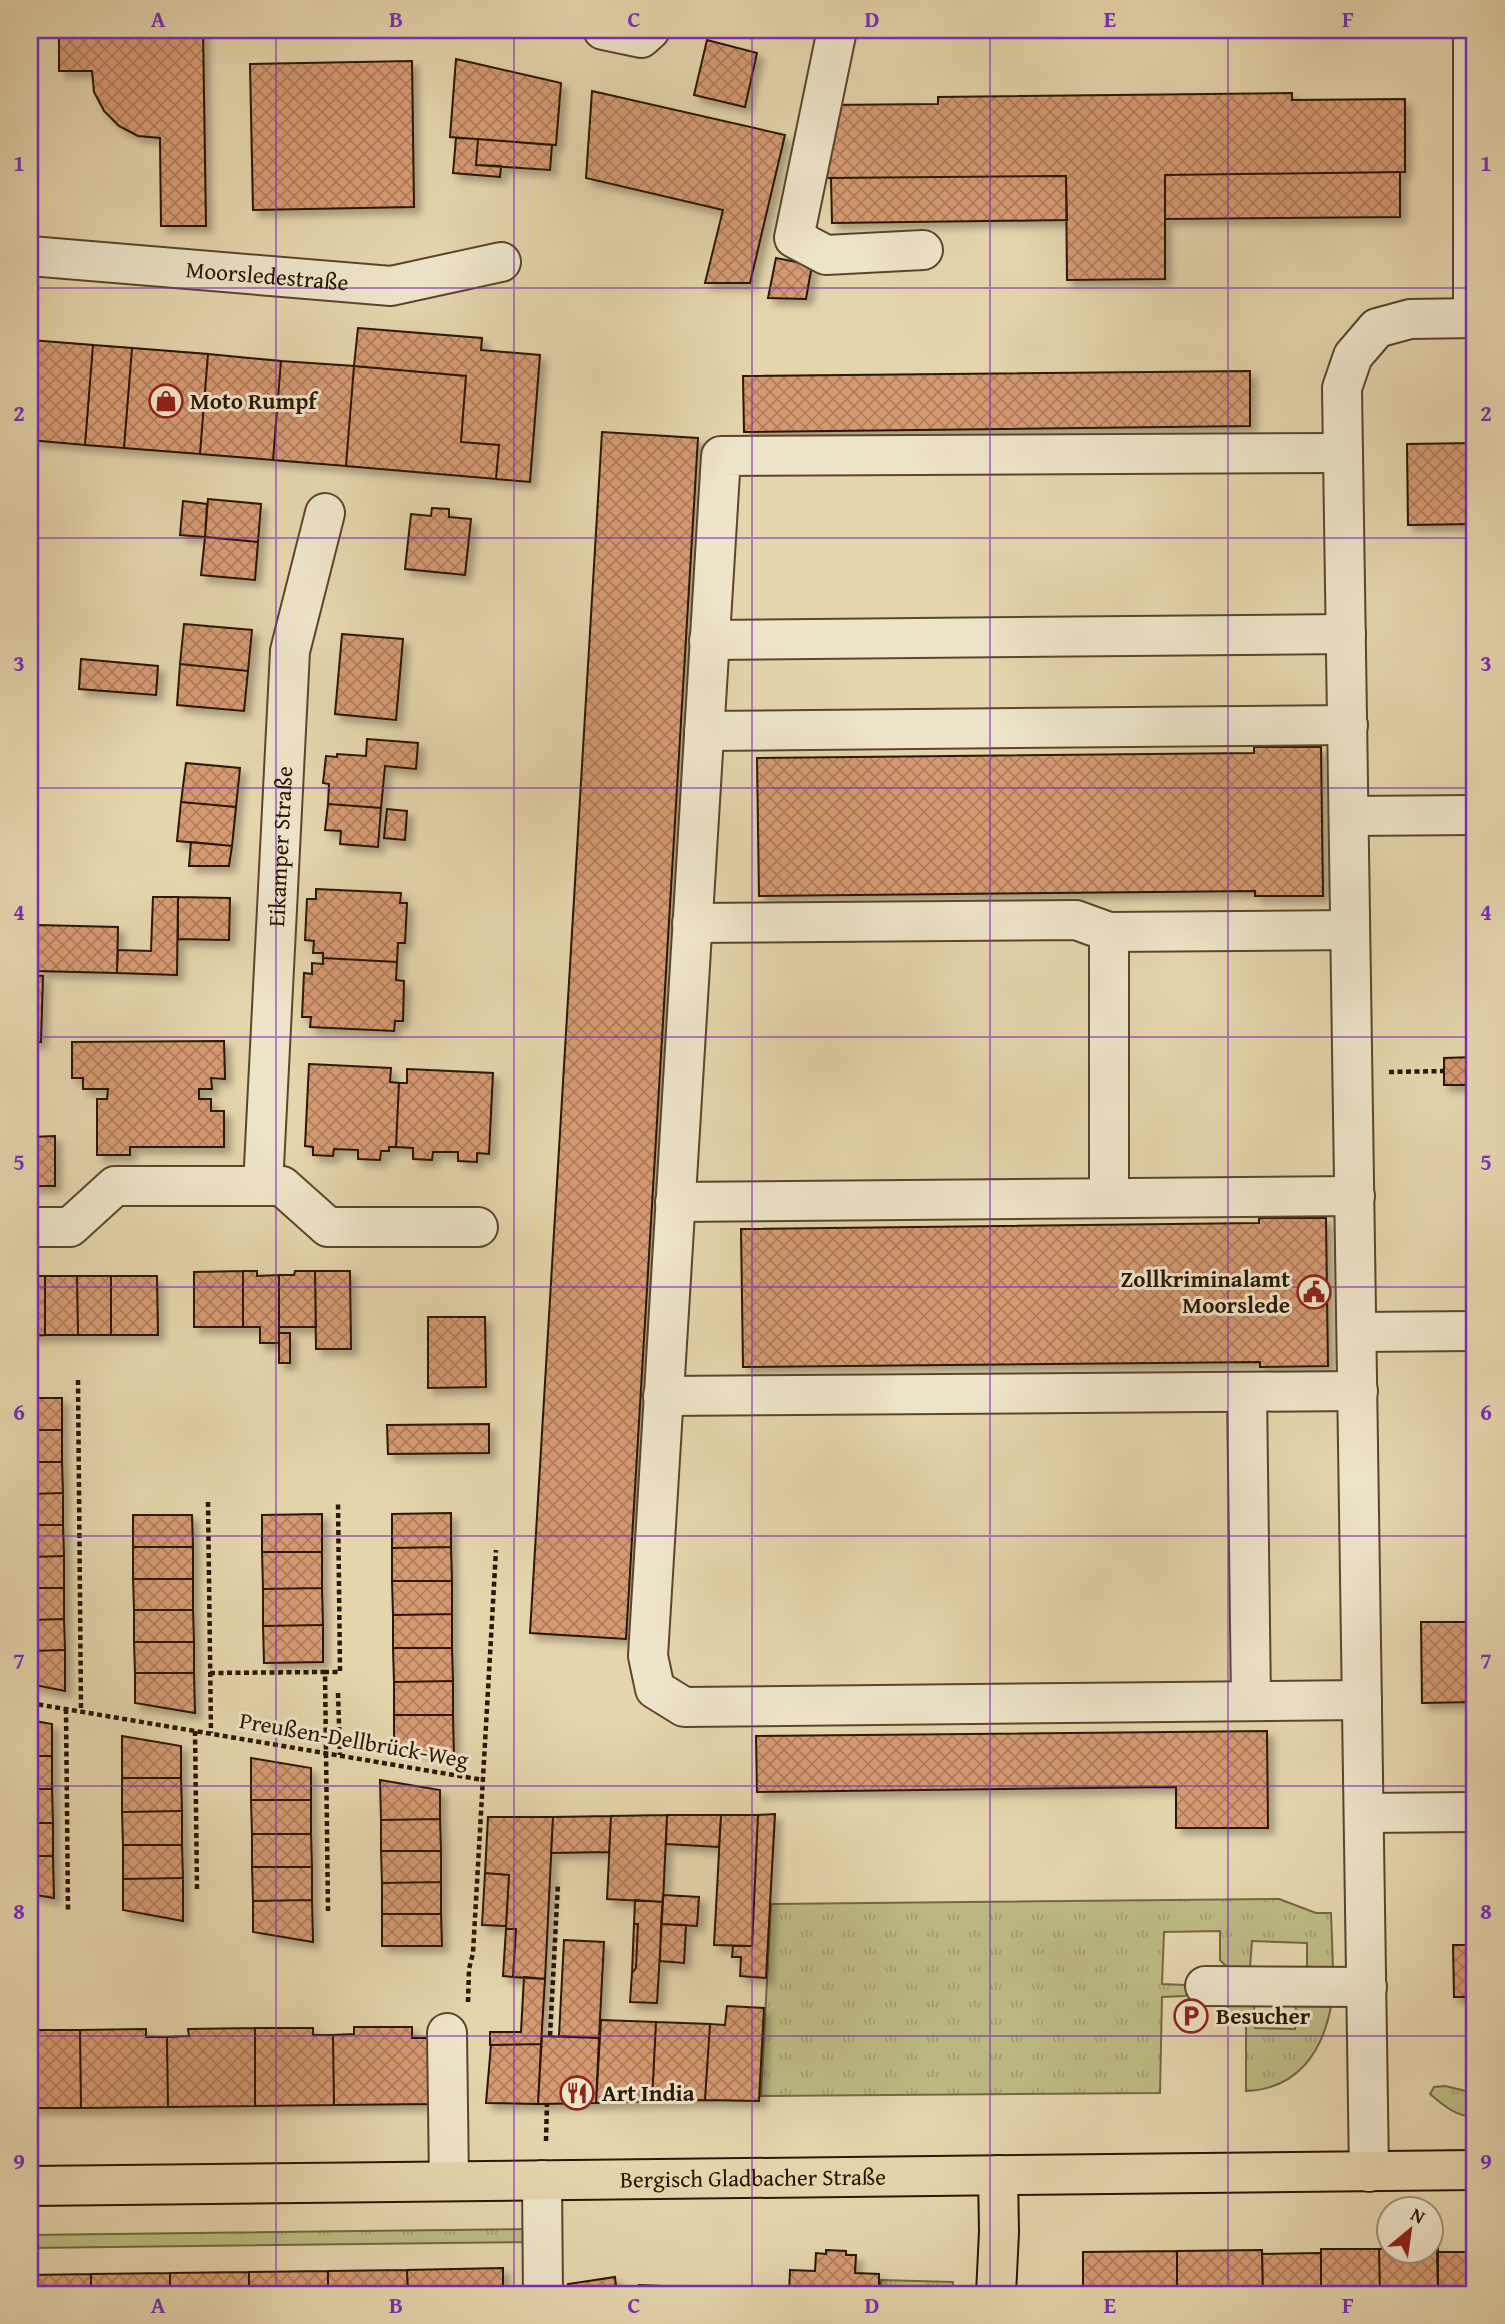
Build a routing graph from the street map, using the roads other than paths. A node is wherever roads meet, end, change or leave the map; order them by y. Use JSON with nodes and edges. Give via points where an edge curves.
{"nodes":[{"id":1,"x":603,"y":30,"type":"edge"},
{"id":2,"x":650,"y":30,"type":"edge"},
{"id":3,"x":836,"y":30,"type":"edge"},
{"id":4,"x":1473,"y":30,"type":"edge"},
{"id":5,"x":923,"y":250,"type":"dead end"},
{"id":6,"x":30,"y":256,"type":"edge"},
{"id":7,"x":501,"y":262,"type":"dead end"},
{"id":8,"x":1474,"y":318,"type":"edge"},
{"id":9,"x":1343,"y":453,"type":"junction"},
{"id":10,"x":325,"y":513,"type":"dead end"},
{"id":11,"x":1346,"y":634,"type":"junction"},
{"id":12,"x":709,"y":640,"type":"junction"},
{"id":13,"x":1348,"y":725,"type":"junction"},
{"id":14,"x":704,"y":731,"type":"junction"},
{"id":15,"x":1475,"y":815,"type":"edge"},
{"id":16,"x":1349,"y":816,"type":"junction"},
{"id":17,"x":692,"y":923,"type":"junction"},
{"id":18,"x":1350,"y":930,"type":"junction"},
{"id":19,"x":1109,"y":932,"type":"junction"},
{"id":20,"x":263,"y":1186,"type":"junction"},
{"id":21,"x":1355,"y":1196,"type":"junction"},
{"id":22,"x":1109,"y":1197,"type":"junction"},
{"id":23,"x":675,"y":1202,"type":"junction"},
{"id":24,"x":30,"y":1227,"type":"edge"},
{"id":25,"x":478,"y":1227,"type":"dead end"},
{"id":26,"x":1475,"y":1331,"type":"edge"},
{"id":27,"x":1357,"y":1332,"type":"junction"},
{"id":28,"x":1358,"y":1391,"type":"junction"},
{"id":29,"x":1247,"y":1392,"type":"junction"},
{"id":30,"x":663,"y":1396,"type":"junction"},
{"id":31,"x":1362,"y":1700,"type":"junction"},
{"id":32,"x":1251,"y":1701,"type":"junction"},
{"id":33,"x":1475,"y":1812,"type":"edge"},
{"id":34,"x":1364,"y":1813,"type":"junction"},
{"id":35,"x":1205,"y":1986,"type":"dead end"},
{"id":36,"x":1367,"y":1987,"type":"junction"},
{"id":37,"x":457,"y":2021,"type":"road end"},
{"id":38,"x":1475,"y":2171,"type":"edge"},
{"id":39,"x":1369,"y":2172,"type":"junction"},
{"id":40,"x":999,"y":2175,"type":"junction"},
{"id":41,"x":542,"y":2180,"type":"junction"},
{"id":42,"x":449,"y":2181,"type":"junction"},
{"id":43,"x":30,"y":2186,"type":"edge"},
{"id":44,"x":543,"y":2294,"type":"edge"},
{"id":45,"x":996,"y":2294,"type":"edge"}],
"edges":[{"from":1,"to":2,"type":"street","via":[[641,38]]},
{"from":3,"to":5,"type":"street","via":[[794,238],[826,255]]},
{"from":4,"to":8,"type":"street"},
{"from":6,"to":7,"type":"street","name":"Moorsledestraße","via":[[391,286]]},
{"from":8,"to":9,"type":"street","via":[[1410,318],[1377,328],[1353,356],[1342,388]]},
{"from":9,"to":11,"type":"street"},
{"from":9,"to":12,"type":"street","via":[[721,456]]},
{"from":10,"to":20,"type":"street","name":"Eikamper Straße","via":[[290,651]]},
{"from":11,"to":12,"type":"street"},
{"from":11,"to":13,"type":"street"},
{"from":12,"to":14,"type":"street"},
{"from":13,"to":14,"type":"street"},
{"from":13,"to":16,"type":"street"},
{"from":14,"to":17,"type":"street"},
{"from":15,"to":16,"type":"street"},
{"from":16,"to":18,"type":"street"},
{"from":17,"to":19,"type":"street","via":[[1076,920]]},
{"from":17,"to":23,"type":"street"},
{"from":18,"to":19,"type":"street"},
{"from":18,"to":21,"type":"street"},
{"from":19,"to":22,"type":"street"},
{"from":20,"to":24,"type":"street","via":[[116,1186],[70,1227]]},
{"from":20,"to":25,"type":"street","via":[[282,1186],[328,1227]]},
{"from":21,"to":22,"type":"street"},
{"from":21,"to":27,"type":"street"},
{"from":22,"to":23,"type":"street"},
{"from":23,"to":30,"type":"street"},
{"from":26,"to":27,"type":"street"},
{"from":27,"to":28,"type":"street"},
{"from":28,"to":29,"type":"street"},
{"from":28,"to":31,"type":"street"},
{"from":29,"to":30,"type":"street"},
{"from":29,"to":32,"type":"street"},
{"from":30,"to":32,"type":"street","via":[[648,1656],[655,1689],[684,1707]]},
{"from":31,"to":32,"type":"street"},
{"from":31,"to":34,"type":"street"},
{"from":33,"to":34,"type":"street"},
{"from":34,"to":36,"type":"street"},
{"from":35,"to":36,"type":"street"},
{"from":36,"to":39,"type":"street"},
{"from":37,"to":42,"type":"street"},
{"from":38,"to":39,"type":"main road","name":"Bergisch Gladbacher Straße"},
{"from":39,"to":40,"type":"main road","name":"Bergisch Gladbacher Straße"},
{"from":40,"to":41,"type":"main road","name":"Bergisch Gladbacher Straße"},
{"from":40,"to":45,"type":"main road"},
{"from":41,"to":42,"type":"main road","name":"Bergisch Gladbacher Straße"},
{"from":41,"to":44,"type":"street"},
{"from":42,"to":43,"type":"main road","name":"Bergisch Gladbacher Straße"}]}
